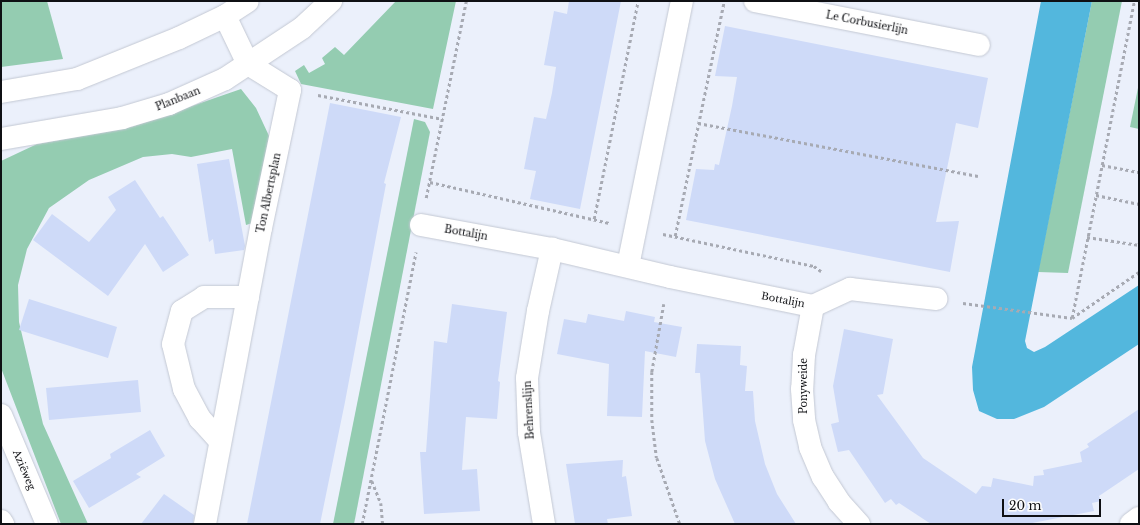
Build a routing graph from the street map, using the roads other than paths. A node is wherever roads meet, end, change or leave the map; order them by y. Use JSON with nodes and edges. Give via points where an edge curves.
{"nodes":[{"id":1,"x":248,"y":1,"type":"edge"},
{"id":2,"x":331,"y":1,"type":"edge"},
{"id":3,"x":682,"y":1,"type":"edge"},
{"id":4,"x":755,"y":1,"type":"edge"},
{"id":5,"x":225,"y":16,"type":"junction"},
{"id":6,"x":979,"y":45,"type":"dead end"},
{"id":7,"x":248,"y":64,"type":"junction"},
{"id":8,"x":1,"y":92,"type":"edge"},
{"id":9,"x":1,"y":139,"type":"edge"},
{"id":10,"x":421,"y":225,"type":"road end"},
{"id":11,"x":552,"y":249,"type":"junction"},
{"id":12,"x":628,"y":266,"type":"junction"},
{"id":13,"x":248,"y":297,"type":"junction"},
{"id":14,"x":936,"y":299,"type":"road end"},
{"id":15,"x":813,"y":306,"type":"junction"},
{"id":16,"x":1,"y":415,"type":"edge"},
{"id":17,"x":220,"y":440,"type":"junction"},
{"id":18,"x":1139,"y":518,"type":"edge"},
{"id":19,"x":1,"y":521,"type":"edge"},
{"id":20,"x":2,"y":524,"type":"edge"},
{"id":21,"x":47,"y":524,"type":"edge"},
{"id":22,"x":205,"y":524,"type":"edge"},
{"id":23,"x":544,"y":524,"type":"edge"},
{"id":24,"x":859,"y":524,"type":"edge"},
{"id":25,"x":1130,"y":524,"type":"edge"}],
"edges":[{"from":1,"to":5,"type":"street"},
{"from":2,"to":7,"type":"street","name":"Planbaan","via":[[302,28]]},
{"from":3,"to":12,"type":"street"},
{"from":4,"to":6,"type":"street","name":"Le Corbusierlijn"},
{"from":5,"to":7,"type":"street"},
{"from":5,"to":8,"type":"street","via":[[179,38],[78,79]]},
{"from":7,"to":9,"type":"street","name":"Planbaan","via":[[225,79],[169,104],[122,118]]},
{"from":7,"to":13,"type":"street","name":"Ton Albertsplan","via":[[290,90]]},
{"from":10,"to":11,"type":"street","name":"Bottalijn"},
{"from":11,"to":12,"type":"street","name":"Bottalijn"},
{"from":11,"to":23,"type":"street","name":"Behrenslijn","via":[[527,378],[529,432]]},
{"from":12,"to":15,"type":"street","name":"Bottalijn"},
{"from":13,"to":17,"type":"street","name":"Ton Albertsplan"},
{"from":13,"to":17,"type":"street","via":[[204,296],[182,311],[173,344],[184,389],[200,420]]},
{"from":14,"to":15,"type":"street","name":"Bottalijn","via":[[850,289]]},
{"from":15,"to":24,"type":"street","name":"Ponyweide","via":[[804,355],[804,420],[810,447],[823,477]]},
{"from":16,"to":21,"type":"street","name":"Aziëweg"},
{"from":17,"to":22,"type":"street","name":"Ton Albertsplan"},
{"from":18,"to":25,"type":"street"},
{"from":19,"to":20,"type":"street"}]}
